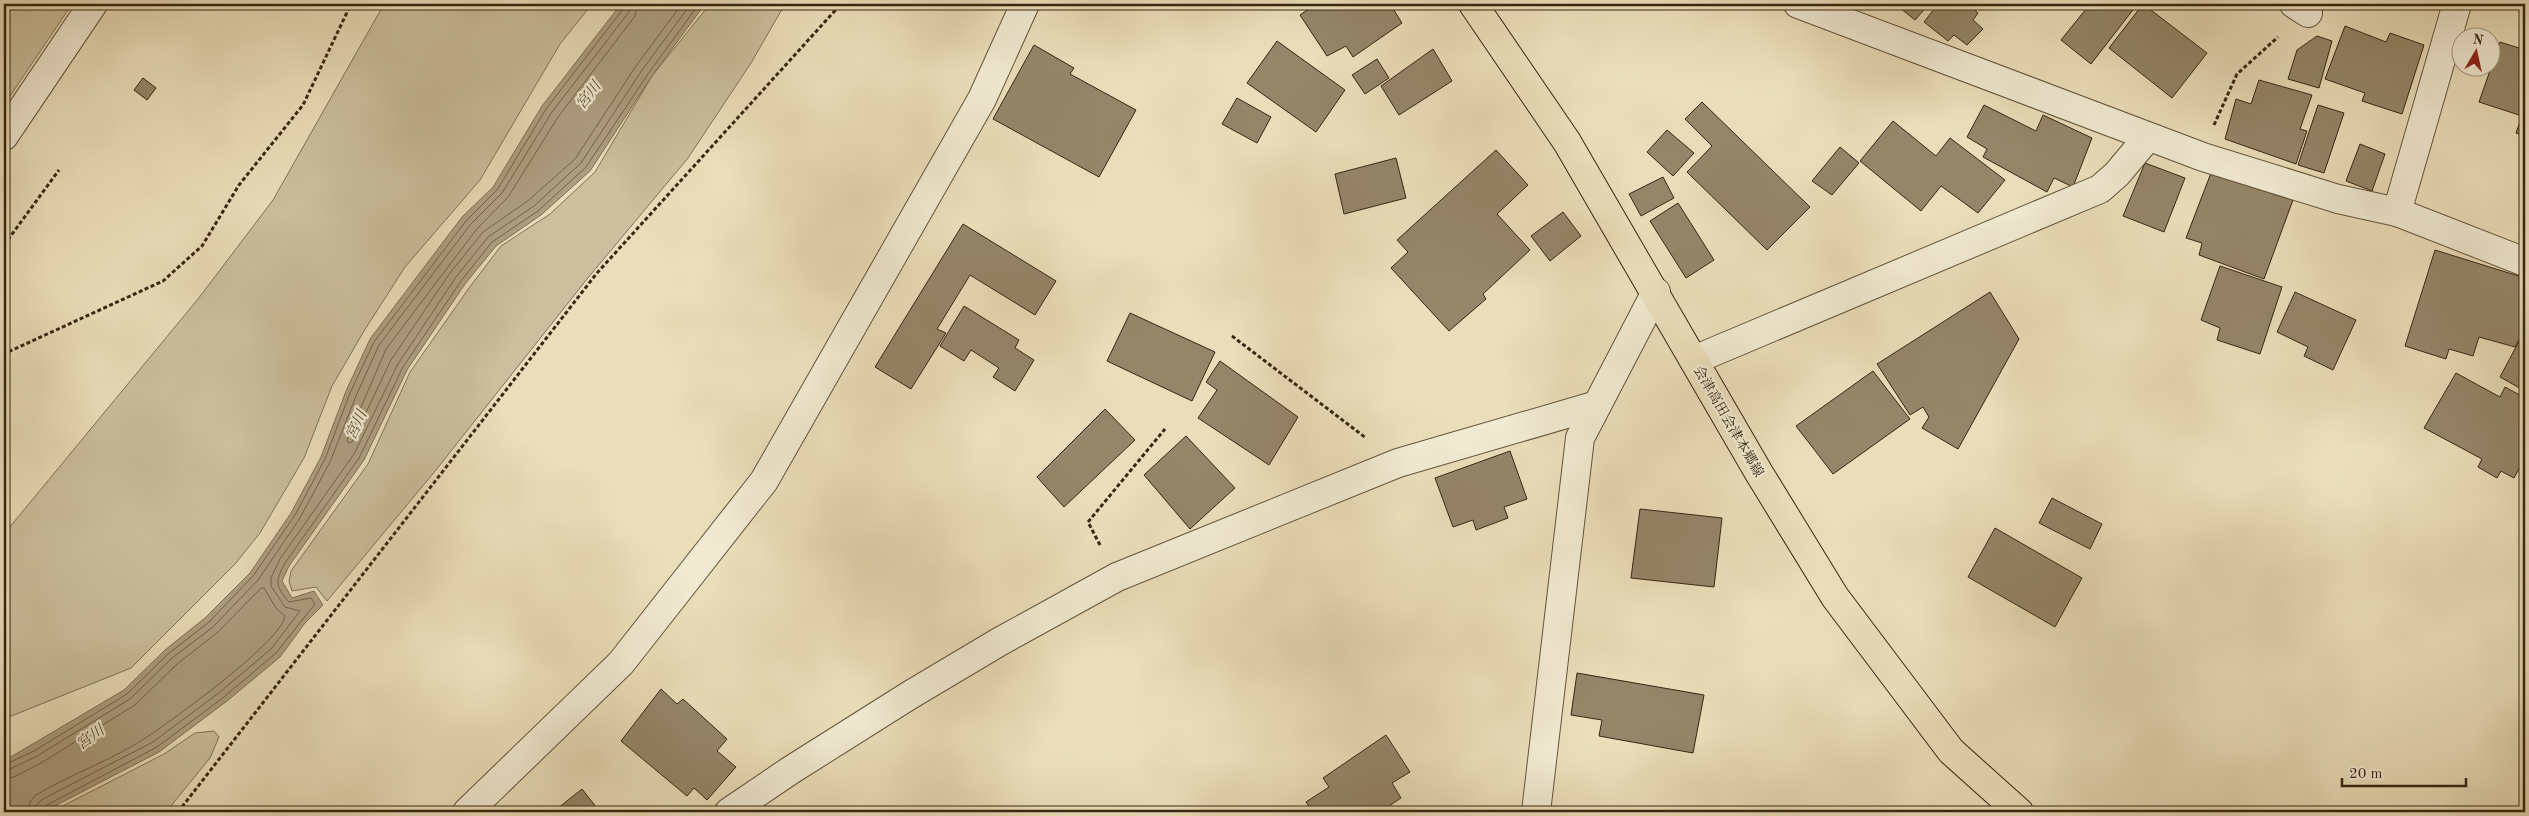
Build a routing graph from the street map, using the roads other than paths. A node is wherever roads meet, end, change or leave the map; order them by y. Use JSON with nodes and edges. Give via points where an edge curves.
{"nodes":[{"id":1,"x":93,"y":4,"type":"edge"},
{"id":2,"x":1025,"y":4,"type":"edge"},
{"id":3,"x":1473,"y":4,"type":"edge"},
{"id":4,"x":1798,"y":4,"type":"edge"},
{"id":5,"x":2457,"y":4,"type":"edge"},
{"id":6,"x":4,"y":136,"type":"edge"},
{"id":7,"x":2148,"y":137,"type":"junction"},
{"id":8,"x":2397,"y":212,"type":"junction"},
{"id":9,"x":2525,"y":262,"type":"edge"},
{"id":10,"x":1656,"y":292,"type":"junction"},
{"id":11,"x":1694,"y":360,"type":"junction"},
{"id":12,"x":1597,"y":405,"type":"junction"},
{"id":13,"x":467,"y":812,"type":"edge"},
{"id":14,"x":729,"y":812,"type":"edge"},
{"id":15,"x":1536,"y":812,"type":"edge"},
{"id":16,"x":2019,"y":812,"type":"edge"}],
"edges":[{"from":1,"to":6,"type":"street"},
{"from":2,"to":13,"type":"street","via":[[982,100],[764,480],[621,664]]},
{"from":3,"to":10,"type":"main road","name":"会津高田会津本郷線","via":[[1567,142]]},
{"from":4,"to":7,"type":"street"},
{"from":5,"to":8,"type":"street"},
{"from":7,"to":8,"type":"street","via":[[2338,199]]},
{"from":7,"to":11,"type":"street","via":[[2100,189]]},
{"from":8,"to":9,"type":"street"},
{"from":10,"to":11,"type":"main road","name":"会津高田会津本郷線","via":[[1677,335]]},
{"from":10,"to":12,"type":"street"},
{"from":11,"to":16,"type":"main road","name":"会津高田会津本郷線","via":[[1835,597],[1951,750]]},
{"from":12,"to":14,"type":"street","via":[[1398,463],[1117,577],[910,695]]},
{"from":12,"to":15,"type":"street","via":[[1580,438]]}]}
